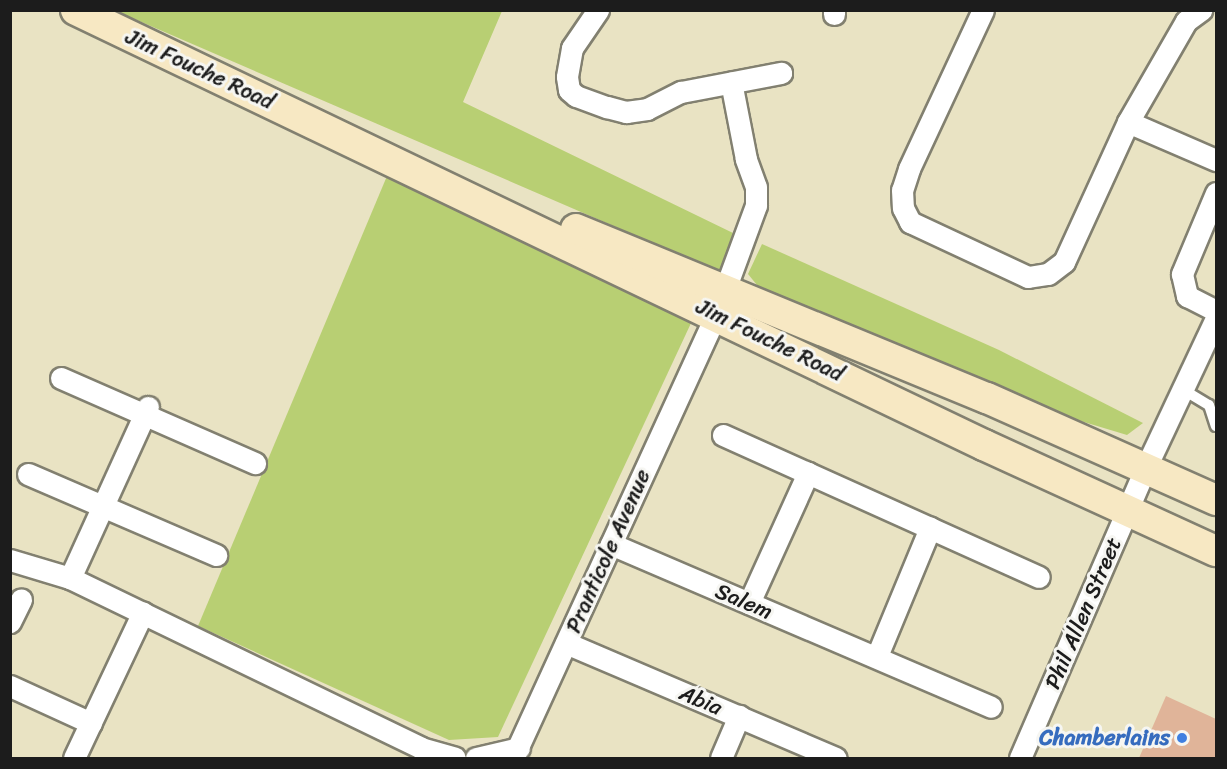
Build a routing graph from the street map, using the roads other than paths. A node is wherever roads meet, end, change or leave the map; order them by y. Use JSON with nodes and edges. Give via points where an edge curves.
{"nodes":[{"id":1,"x":76,"y":10,"type":"edge"},
{"id":2,"x":598,"y":10,"type":"edge"},
{"id":3,"x":983,"y":10,"type":"edge"},
{"id":4,"x":1201,"y":10,"type":"edge"},
{"id":5,"x":781,"y":73,"type":"dead end"},
{"id":6,"x":731,"y":82,"type":"junction"},
{"id":7,"x":1128,"y":122,"type":"junction"},
{"id":8,"x":1216,"y":160,"type":"edge"},
{"id":9,"x":1216,"y":193,"type":"edge"},
{"id":10,"x":720,"y":301,"type":"junction"},
{"id":11,"x":1216,"y":311,"type":"edge"},
{"id":12,"x":1216,"y":318,"type":"edge"},
{"id":13,"x":61,"y":378,"type":"dead end"},
{"id":14,"x":1182,"y":389,"type":"junction"},
{"id":15,"x":146,"y":410,"type":"junction"},
{"id":16,"x":1216,"y":426,"type":"edge"},
{"id":17,"x":723,"y":435,"type":"dead end"},
{"id":18,"x":255,"y":463,"type":"dead end"},
{"id":19,"x":1146,"y":467,"type":"junction"},
{"id":20,"x":808,"y":473,"type":"junction"},
{"id":21,"x":28,"y":474,"type":"dead end"},
{"id":22,"x":1216,"y":501,"type":"edge"},
{"id":23,"x":102,"y":507,"type":"junction"},
{"id":24,"x":1127,"y":509,"type":"junction"},
{"id":25,"x":930,"y":528,"type":"junction"},
{"id":26,"x":611,"y":544,"type":"junction"},
{"id":27,"x":1216,"y":551,"type":"edge"},
{"id":28,"x":216,"y":555,"type":"dead end"},
{"id":29,"x":10,"y":560,"type":"edge"},
{"id":30,"x":1039,"y":577,"type":"dead end"},
{"id":31,"x":70,"y":578,"type":"junction"},
{"id":32,"x":21,"y":599,"type":"dead end"},
{"id":33,"x":749,"y":603,"type":"junction"},
{"id":34,"x":143,"y":612,"type":"junction"},
{"id":35,"x":10,"y":622,"type":"edge"},
{"id":36,"x":566,"y":643,"type":"junction"},
{"id":37,"x":877,"y":656,"type":"junction"},
{"id":38,"x":10,"y":686,"type":"edge"},
{"id":39,"x":991,"y":707,"type":"dead end"},
{"id":40,"x":739,"y":716,"type":"junction"},
{"id":41,"x":91,"y":723,"type":"junction"},
{"id":42,"x":516,"y":753,"type":"edge"},
{"id":43,"x":74,"y":759,"type":"edge"},
{"id":44,"x":455,"y":759,"type":"edge"},
{"id":45,"x":476,"y":759,"type":"edge"},
{"id":46,"x":722,"y":759,"type":"edge"},
{"id":47,"x":835,"y":759,"type":"edge"},
{"id":48,"x":1020,"y":759,"type":"edge"}],
"edges":[{"from":1,"to":10,"type":"street","name":"Jim Fouche Road","via":[[323,128]]},
{"from":2,"to":6,"type":"street","via":[[572,48],[567,63],[569,90],[576,96],[626,112],[647,109],[681,92]]},
{"from":3,"to":7,"type":"street","via":[[909,169],[902,190],[903,208],[910,222],[1012,272],[1028,277],[1048,274],[1064,262],[1076,242]]},
{"from":4,"to":7,"type":"street","via":[[1186,21]]},
{"from":5,"to":6,"type":"street"},
{"from":6,"to":10,"type":"street","name":"Pranticole Avenue","via":[[757,196]]},
{"from":7,"to":8,"type":"street"},
{"from":9,"to":11,"type":"street","via":[[1185,262],[1182,286],[1187,296]]},
{"from":10,"to":19,"type":"street","name":"Jim Fouche Road"},
{"from":10,"to":24,"type":"street","name":"Jim Fouche Road","via":[[984,445]]},
{"from":10,"to":26,"type":"street","name":"Pranticole Avenue"},
{"from":12,"to":14,"type":"street","name":"Phil Allen Street"},
{"from":13,"to":15,"type":"street"},
{"from":14,"to":16,"type":"lane","via":[[1209,405]]},
{"from":14,"to":19,"type":"street","name":"Phil Allen Street"},
{"from":15,"to":18,"type":"street"},
{"from":15,"to":23,"type":"street"},
{"from":17,"to":20,"type":"street"},
{"from":19,"to":22,"type":"street","name":"Jim Fouche Road"},
{"from":19,"to":24,"type":"street","name":"Phil Allen Street"},
{"from":20,"to":25,"type":"street"},
{"from":20,"to":33,"type":"street"},
{"from":21,"to":23,"type":"street"},
{"from":23,"to":28,"type":"street"},
{"from":23,"to":31,"type":"street"},
{"from":24,"to":27,"type":"street","name":"Jim Fouche Road"},
{"from":24,"to":48,"type":"street","name":"Phil Allen Street"},
{"from":25,"to":30,"type":"street"},
{"from":25,"to":37,"type":"street"},
{"from":26,"to":33,"type":"street","name":"Salem"},
{"from":26,"to":36,"type":"street","name":"Pranticole Avenue"},
{"from":29,"to":31,"type":"street"},
{"from":31,"to":34,"type":"street"},
{"from":32,"to":35,"type":"street"},
{"from":33,"to":37,"type":"street","name":"Salem"},
{"from":34,"to":41,"type":"street"},
{"from":34,"to":44,"type":"street","via":[[421,748]]},
{"from":36,"to":40,"type":"street","name":"Abia"},
{"from":36,"to":42,"type":"street","name":"Pranticole Avenue"},
{"from":37,"to":39,"type":"street","name":"Salem"},
{"from":38,"to":41,"type":"street"},
{"from":40,"to":46,"type":"street"},
{"from":40,"to":47,"type":"street","name":"Abia"},
{"from":41,"to":43,"type":"street"},
{"from":42,"to":45,"type":"street","name":"Pranticole Avenue"}]}
